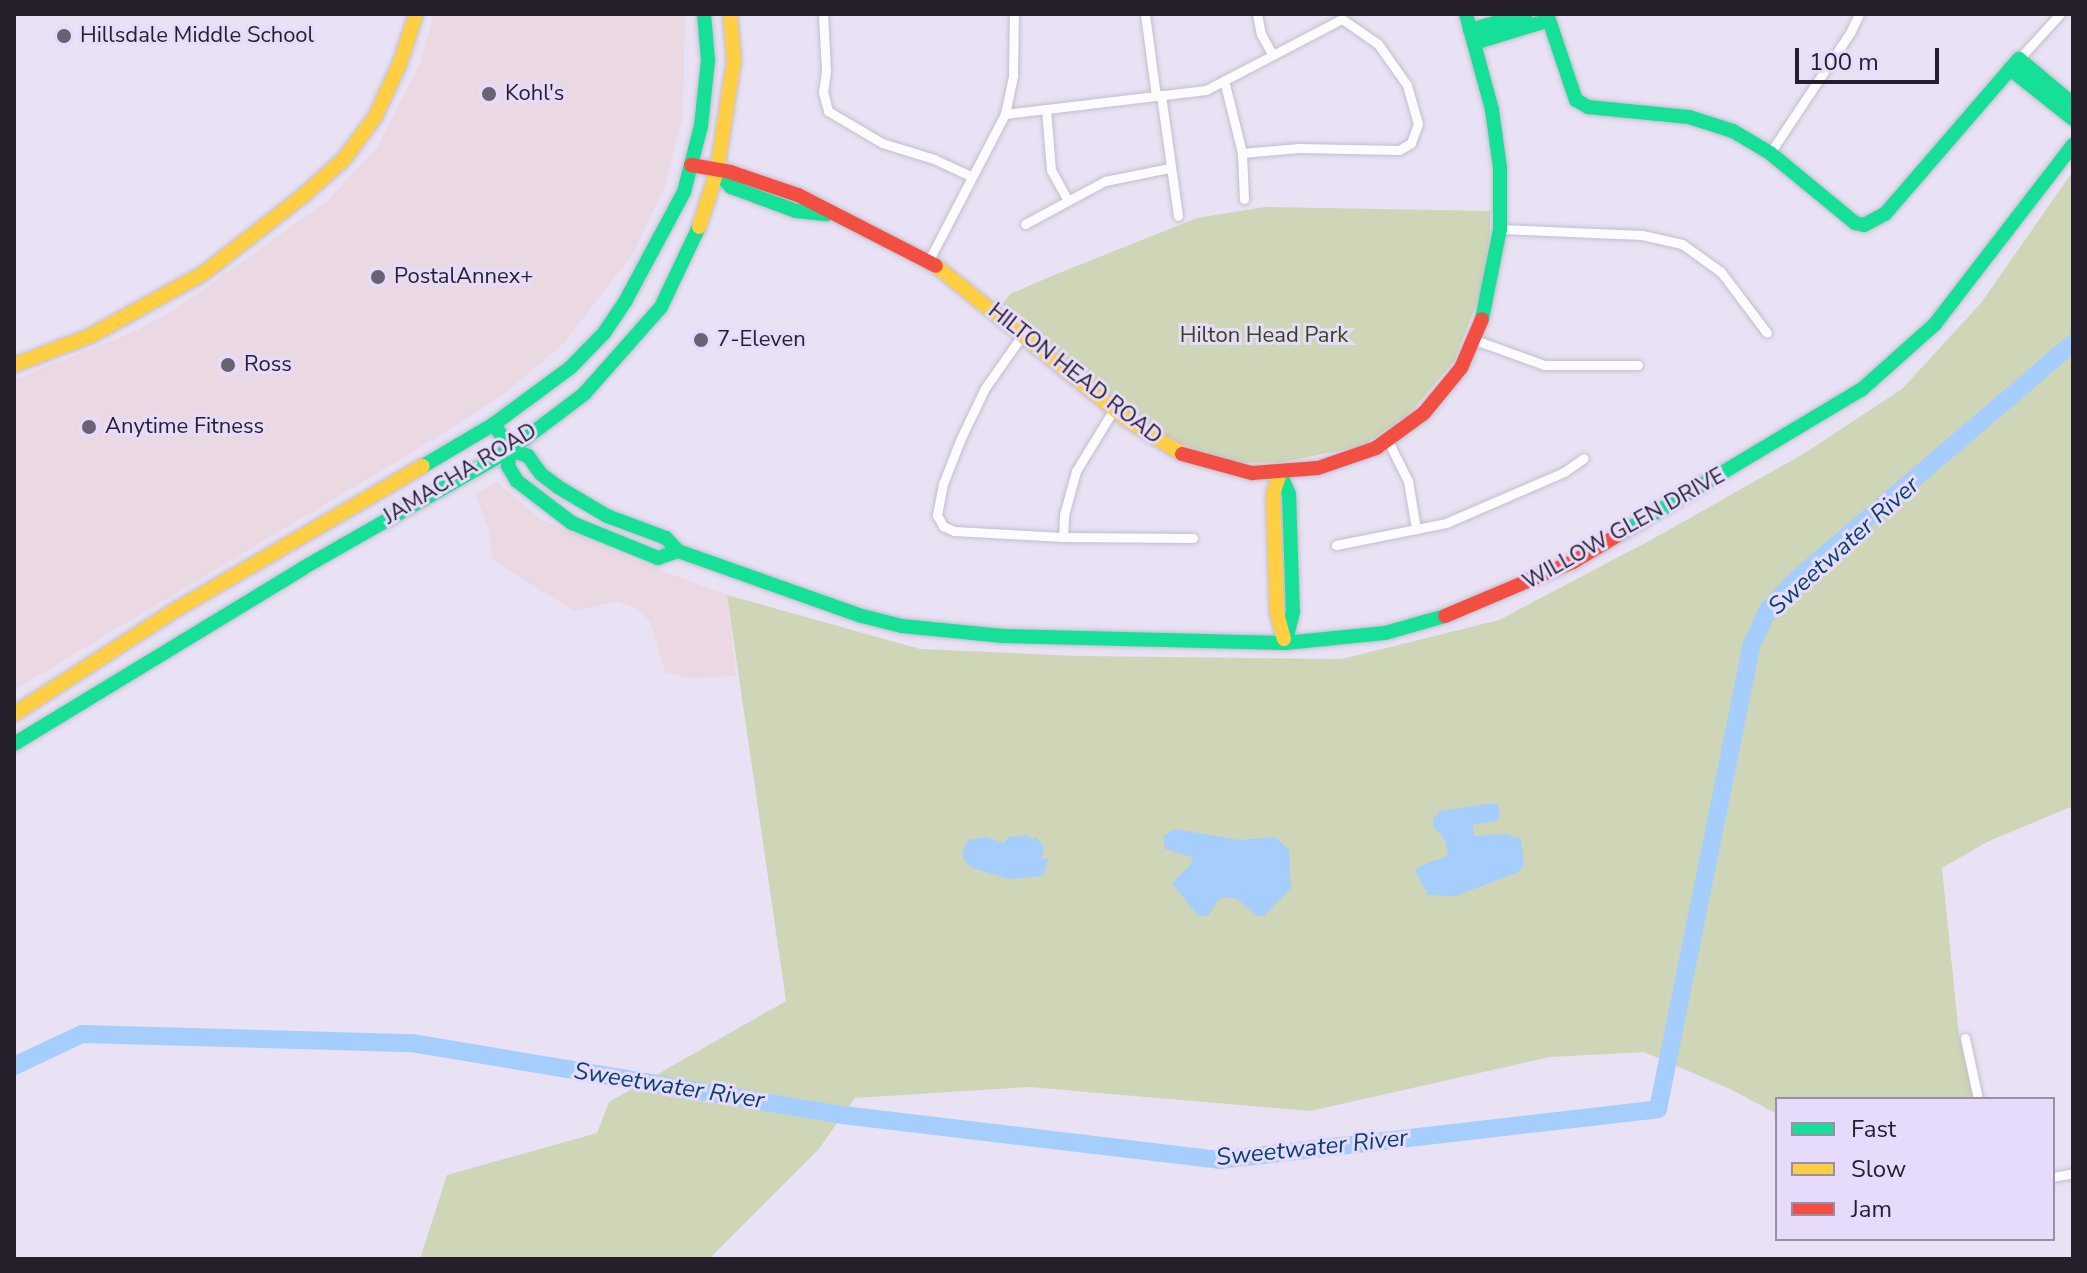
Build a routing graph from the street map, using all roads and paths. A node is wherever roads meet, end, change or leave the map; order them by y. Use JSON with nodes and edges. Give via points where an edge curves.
{"nodes":[{"id":1,"x":416,"y":14,"type":"edge"},
{"id":2,"x":704,"y":14,"type":"edge"},
{"id":3,"x":730,"y":14,"type":"edge"},
{"id":4,"x":823,"y":14,"type":"edge"},
{"id":5,"x":1014,"y":14,"type":"edge"},
{"id":6,"x":1145,"y":14,"type":"edge"},
{"id":7,"x":1257,"y":14,"type":"edge"},
{"id":8,"x":1466,"y":14,"type":"edge"},
{"id":9,"x":1526,"y":14,"type":"edge"},
{"id":10,"x":1859,"y":14,"type":"edge"},
{"id":11,"x":2060,"y":14,"type":"edge"},
{"id":12,"x":1343,"y":16,"type":"edge"},
{"id":13,"x":1548,"y":17,"type":"edge"},
{"id":14,"x":1472,"y":37,"type":"junction"},
{"id":15,"x":1272,"y":54,"type":"junction"},
{"id":16,"x":2014,"y":64,"type":"junction"},
{"id":17,"x":1224,"y":80,"type":"junction"},
{"id":18,"x":1158,"y":95,"type":"junction"},
{"id":19,"x":2073,"y":104,"type":"edge"},
{"id":20,"x":1046,"y":109,"type":"junction"},
{"id":21,"x":1005,"y":114,"type":"junction"},
{"id":22,"x":2073,"y":119,"type":"edge"},
{"id":23,"x":2073,"y":145,"type":"edge"},
{"id":24,"x":1242,"y":153,"type":"junction"},
{"id":25,"x":1770,"y":153,"type":"junction"},
{"id":26,"x":691,"y":165,"type":"junction"},
{"id":27,"x":1169,"y":168,"type":"junction"},
{"id":28,"x":717,"y":171,"type":"junction"},
{"id":29,"x":970,"y":176,"type":"junction"},
{"id":30,"x":1067,"y":199,"type":"junction"},
{"id":31,"x":1244,"y":199,"type":"dead end"},
{"id":32,"x":1178,"y":216,"type":"dead end"},
{"id":33,"x":1025,"y":224,"type":"dead end"},
{"id":34,"x":1500,"y":229,"type":"junction"},
{"id":35,"x":929,"y":260,"type":"junction"},
{"id":36,"x":1767,"y":333,"type":"dead end"},
{"id":37,"x":1023,"y":334,"type":"junction"},
{"id":38,"x":1475,"y":340,"type":"junction"},
{"id":39,"x":14,"y":365,"type":"edge"},
{"id":40,"x":1638,"y":365,"type":"dead end"},
{"id":41,"x":1114,"y":409,"type":"junction"},
{"id":42,"x":494,"y":424,"type":"junction"},
{"id":43,"x":1388,"y":441,"type":"junction"},
{"id":44,"x":510,"y":450,"type":"junction"},
{"id":45,"x":1584,"y":458,"type":"dead end"},
{"id":46,"x":1280,"y":473,"type":"junction"},
{"id":47,"x":1416,"y":529,"type":"junction"},
{"id":48,"x":1063,"y":537,"type":"junction"},
{"id":49,"x":1193,"y":538,"type":"dead end"},
{"id":50,"x":1336,"y":545,"type":"dead end"},
{"id":51,"x":678,"y":551,"type":"junction"},
{"id":52,"x":1285,"y":643,"type":"junction"},
{"id":53,"x":14,"y":714,"type":"edge"},
{"id":54,"x":14,"y":744,"type":"edge"},
{"id":55,"x":1965,"y":1038,"type":"dead end"},
{"id":56,"x":1978,"y":1097,"type":"edge"}],
"edges":[{"from":1,"to":39,"type":"main road","via":[[375,117],[344,159],[305,194],[204,273],[90,336]]},
{"from":2,"to":26,"type":"main road","name":"JAMACHA ROAD","via":[[706,78]]},
{"from":3,"to":28,"type":"main road","name":"JAMACHA ROAD","via":[[734,60]]},
{"from":4,"to":29,"type":"street","via":[[823,92],[828,111],[882,143]]},
{"from":5,"to":21,"type":"street"},
{"from":6,"to":18,"type":"street"},
{"from":7,"to":15,"type":"street"},
{"from":8,"to":14,"type":"main road","name":"HILTON HEAD ROAD"},
{"from":9,"to":14,"type":"main road"},
{"from":10,"to":25,"type":"street"},
{"from":11,"to":16,"type":"street"},
{"from":12,"to":15,"type":"street"},
{"from":12,"to":24,"type":"street","via":[[1378,44],[1407,85],[1418,124],[1411,143],[1399,150]]},
{"from":13,"to":14,"type":"main road"},
{"from":13,"to":25,"type":"main road","via":[[1576,100],[1588,107],[1702,120]]},
{"from":14,"to":34,"type":"main road","name":"HILTON HEAD ROAD","via":[[1494,124]]},
{"from":15,"to":17,"type":"street"},
{"from":16,"to":19,"type":"main road"},
{"from":16,"to":22,"type":"main road"},
{"from":16,"to":25,"type":"main road","via":[[1872,224],[1855,223]]},
{"from":17,"to":18,"type":"street","via":[[1206,90]]},
{"from":17,"to":24,"type":"street"},
{"from":18,"to":20,"type":"street"},
{"from":18,"to":27,"type":"street"},
{"from":20,"to":21,"type":"street"},
{"from":20,"to":30,"type":"street","via":[[1051,170]]},
{"from":21,"to":29,"type":"street"},
{"from":23,"to":52,"type":"main road","name":"WILLOW GLEN DRIVE","via":[[1935,324],[1887,370],[1833,409],[1573,562],[1504,595],[1442,619],[1385,633]]},
{"from":24,"to":31,"type":"street"},
{"from":26,"to":28,"type":"main road","name":"HILTON HEAD ROAD"},
{"from":26,"to":42,"type":"main road","name":"JAMACHA ROAD","via":[[684,192],[651,256],[604,333],[570,368]]},
{"from":27,"to":30,"type":"street","via":[[1105,181]]},
{"from":27,"to":32,"type":"street"},
{"from":28,"to":35,"type":"main road","name":"HILTON HEAD ROAD","via":[[798,195]]},
{"from":28,"to":44,"type":"main road","name":"JAMACHA ROAD","via":[[707,210],[661,307],[584,394]]},
{"from":29,"to":35,"type":"street"},
{"from":30,"to":33,"type":"street"},
{"from":34,"to":36,"type":"street","via":[[1652,236],[1682,244],[1721,272]]},
{"from":34,"to":38,"type":"main road","name":"HILTON HEAD ROAD","via":[[1490,293]]},
{"from":35,"to":37,"type":"main road","name":"HILTON HEAD ROAD"},
{"from":37,"to":41,"type":"main road","name":"HILTON HEAD ROAD"},
{"from":37,"to":48,"type":"street","via":[[985,388],[943,484],[937,515],[954,531]]},
{"from":38,"to":40,"type":"street","via":[[1544,365]]},
{"from":38,"to":43,"type":"main road","name":"HILTON HEAD ROAD","via":[[1443,393]]},
{"from":41,"to":46,"type":"main road","name":"HILTON HEAD ROAD","via":[[1194,459],[1242,472]]},
{"from":41,"to":48,"type":"street","via":[[1076,471]]},
{"from":42,"to":44,"type":"main road","name":"WILLOW GLEN DRIVE"},
{"from":42,"to":53,"type":"main road","name":"JAMACHA ROAD","via":[[172,612]]},
{"from":43,"to":46,"type":"main road","name":"HILTON HEAD ROAD","via":[[1337,463]]},
{"from":43,"to":47,"type":"street","via":[[1408,481]]},
{"from":44,"to":51,"type":"main road","name":"WILLOW GLEN DRIVE","via":[[528,456],[541,474],[583,504],[666,538]]},
{"from":44,"to":51,"type":"main road","name":"WILLOW GLEN DRIVE","via":[[508,466],[517,481],[572,523],[658,558]]},
{"from":44,"to":54,"type":"main road","name":"JAMACHA ROAD","via":[[303,568]]},
{"from":45,"to":47,"type":"street","via":[[1564,472],[1451,521]]},
{"from":46,"to":52,"type":"main road","via":[[1289,494],[1293,612]]},
{"from":47,"to":50,"type":"street"},
{"from":48,"to":49,"type":"street"},
{"from":51,"to":52,"type":"main road","name":"WILLOW GLEN DRIVE","via":[[862,616],[928,630]]},
{"from":55,"to":56,"type":"street"}]}
